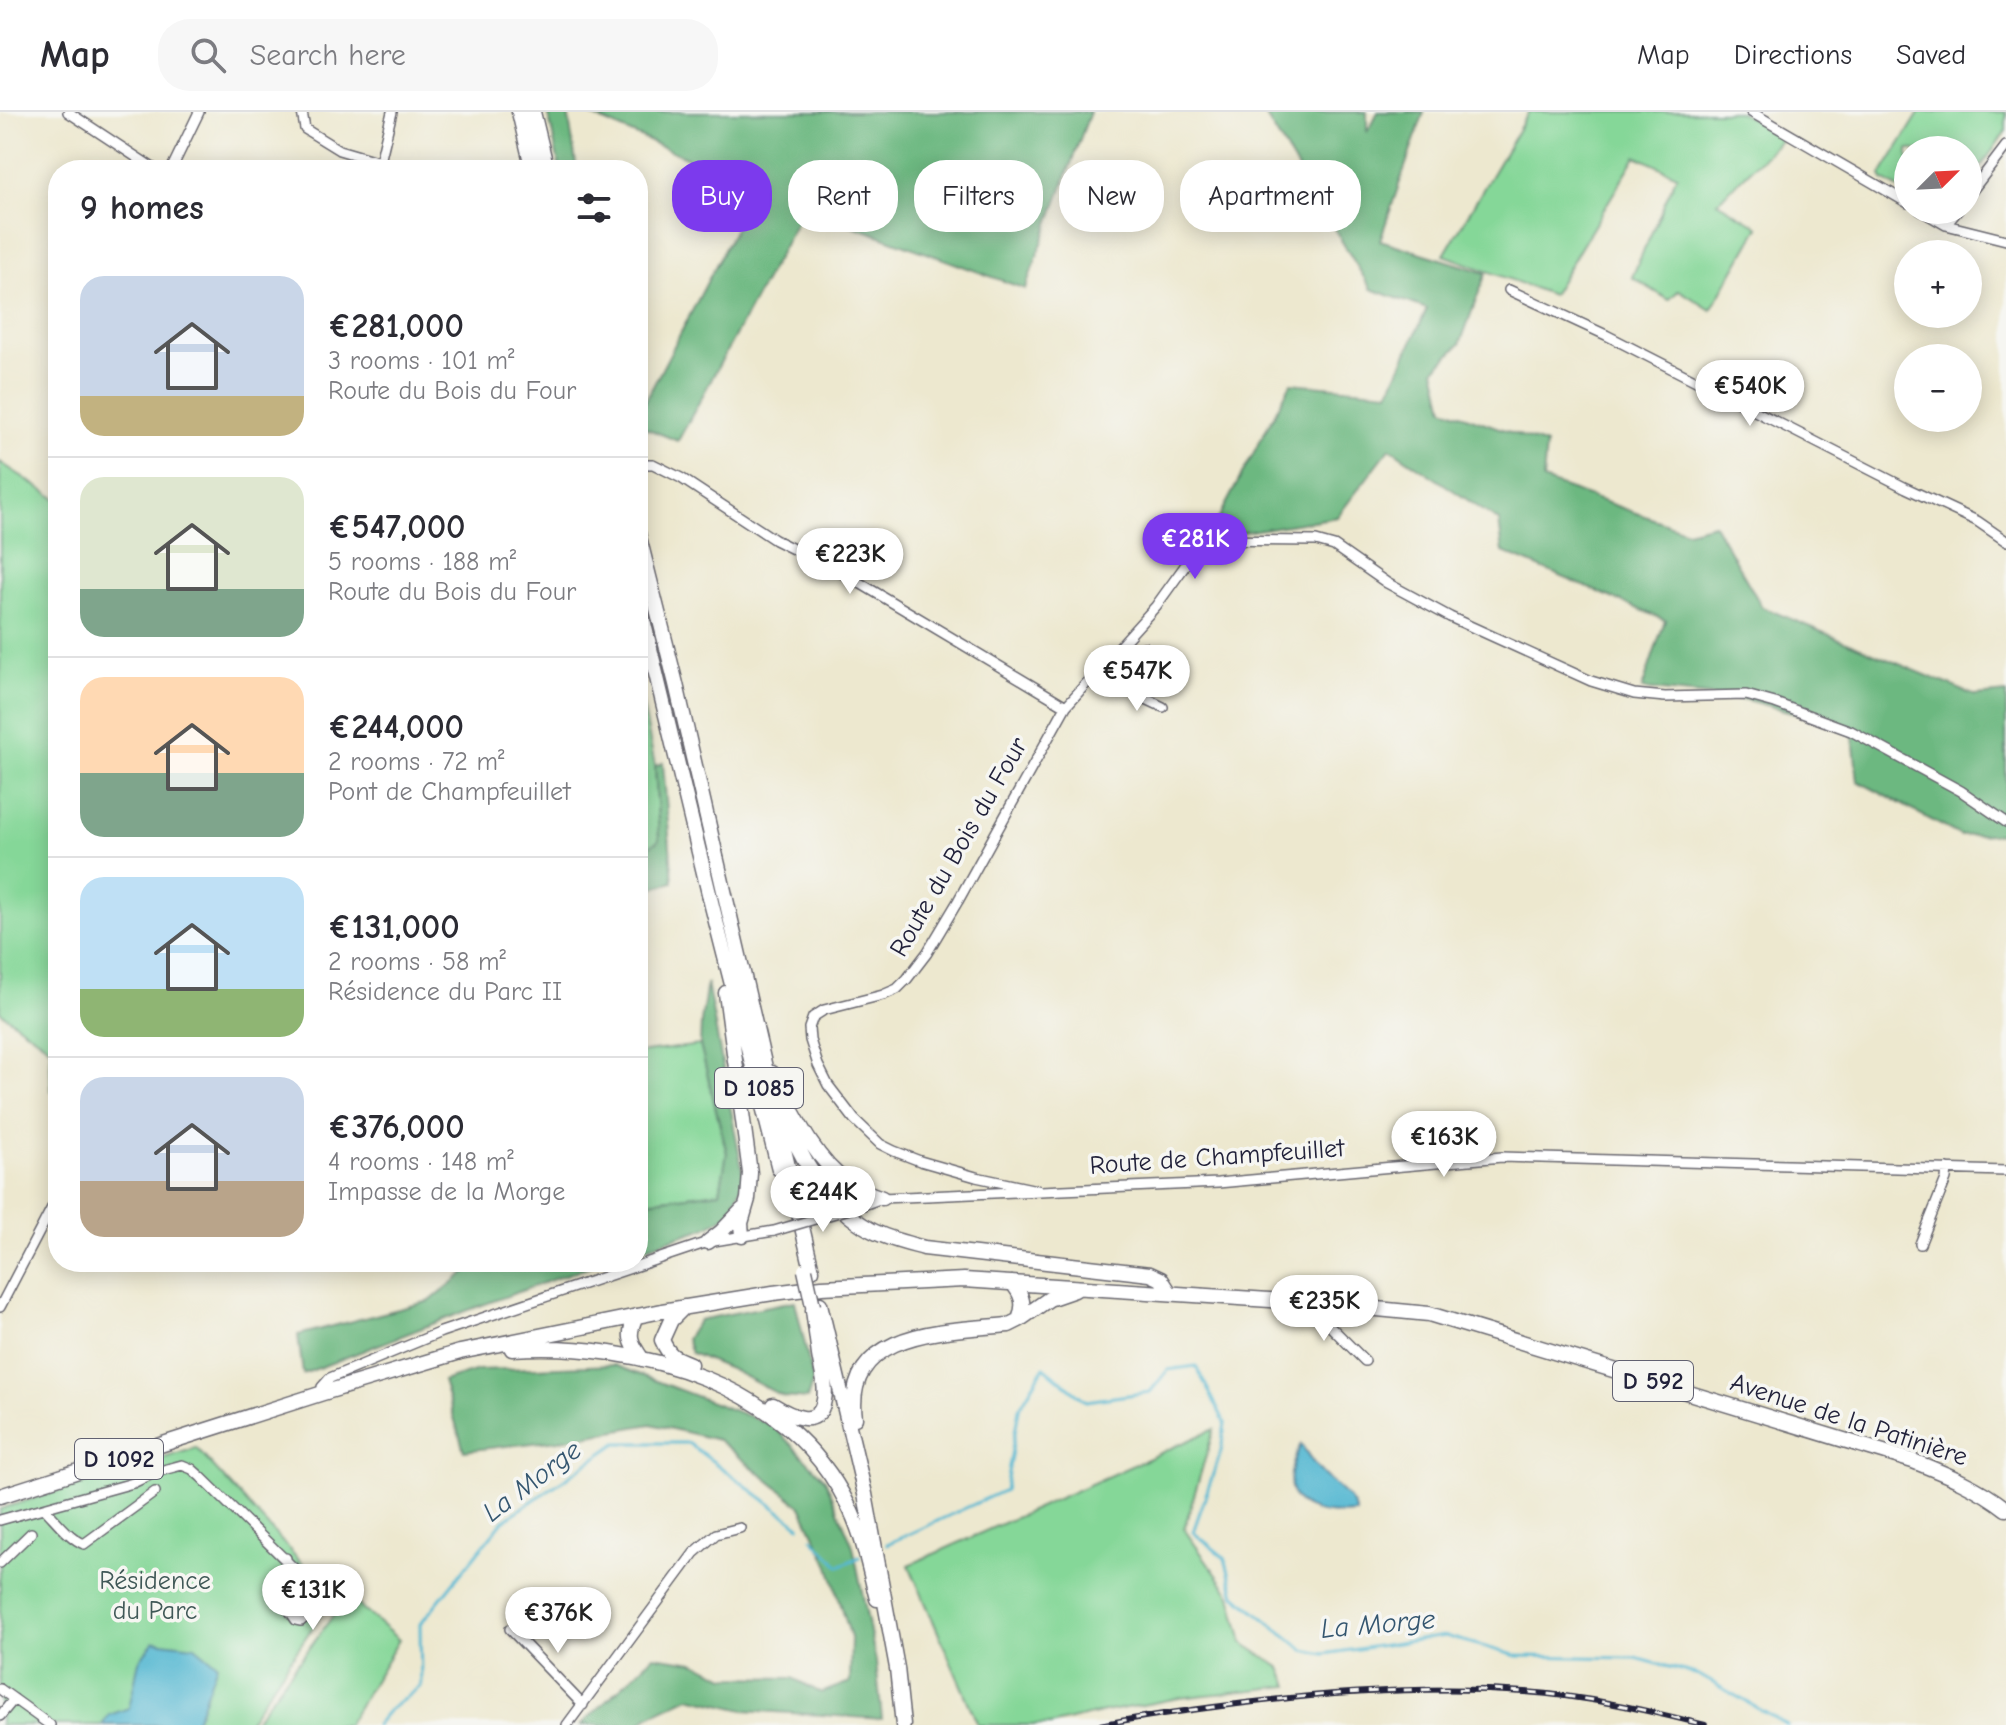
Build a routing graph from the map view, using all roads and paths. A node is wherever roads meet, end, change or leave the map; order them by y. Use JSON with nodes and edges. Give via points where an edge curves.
{"nodes":[{"id":1,"x":68,"y":112,"type":"edge"},
{"id":2,"x":199,"y":112,"type":"edge"},
{"id":3,"x":302,"y":112,"type":"edge"},
{"id":4,"x":392,"y":112,"type":"edge"},
{"id":5,"x":519,"y":112,"type":"edge"},
{"id":6,"x":533,"y":112,"type":"edge"},
{"id":7,"x":1751,"y":112,"type":"edge"},
{"id":8,"x":2006,"y":146,"type":"edge"},
{"id":9,"x":141,"y":160,"type":"edge"},
{"id":10,"x":176,"y":160,"type":"edge"},
{"id":11,"x":364,"y":160,"type":"edge"},
{"id":12,"x":380,"y":160,"type":"edge"},
{"id":13,"x":531,"y":160,"type":"edge"},
{"id":14,"x":545,"y":160,"type":"edge"},
{"id":15,"x":1982,"y":178,"type":"edge"},
{"id":16,"x":1894,"y":195,"type":"edge"},
{"id":17,"x":1946,"y":225,"type":"edge"},
{"id":18,"x":2006,"y":240,"type":"edge"},
{"id":19,"x":1509,"y":290,"type":"dead end"},
{"id":20,"x":648,"y":464,"type":"edge"},
{"id":21,"x":2006,"y":541,"type":"edge"},
{"id":22,"x":648,"y":573,"type":"edge"},
{"id":23,"x":648,"y":640,"type":"edge"},
{"id":24,"x":1144,"y":647,"type":"dead end"},
{"id":25,"x":1155,"y":659,"type":"junction"},
{"id":26,"x":1166,"y":667,"type":"dead end"},
{"id":27,"x":1098,"y":671,"type":"junction"},
{"id":28,"x":1125,"y":689,"type":"junction"},
{"id":29,"x":1066,"y":706,"type":"junction"},
{"id":30,"x":1163,"y":707,"type":"dead end"},
{"id":31,"x":2006,"y":822,"type":"edge"},
{"id":32,"x":712,"y":906,"type":"junction"},
{"id":33,"x":759,"y":1036,"type":"junction"},
{"id":34,"x":772,"y":1072,"type":"junction"},
{"id":35,"x":1947,"y":1169,"type":"junction"},
{"id":36,"x":2006,"y":1171,"type":"edge"},
{"id":37,"x":1037,"y":1190,"type":"junction"},
{"id":38,"x":882,"y":1198,"type":"junction"},
{"id":39,"x":745,"y":1207,"type":"junction"},
{"id":40,"x":48,"y":1215,"type":"edge"},
{"id":41,"x":742,"y":1236,"type":"junction"},
{"id":42,"x":708,"y":1242,"type":"junction"},
{"id":43,"x":1920,"y":1244,"type":"dead end"},
{"id":44,"x":648,"y":1262,"type":"edge"},
{"id":45,"x":808,"y":1270,"type":"junction"},
{"id":46,"x":620,"y":1272,"type":"edge"},
{"id":47,"x":1012,"y":1283,"type":"junction"},
{"id":48,"x":822,"y":1287,"type":"joint"},
{"id":49,"x":1086,"y":1287,"type":"junction"},
{"id":50,"x":1170,"y":1293,"type":"junction"},
{"id":51,"x":1315,"y":1303,"type":"junction"},
{"id":52,"x":816,"y":1305,"type":"junction"},
{"id":53,"x":0,"y":1307,"type":"edge"},
{"id":54,"x":684,"y":1307,"type":"junction"},
{"id":55,"x":636,"y":1316,"type":"junction"},
{"id":56,"x":1019,"y":1320,"type":"junction"},
{"id":57,"x":460,"y":1352,"type":"junction"},
{"id":58,"x":642,"y":1359,"type":"junction"},
{"id":59,"x":1365,"y":1361,"type":"dead end"},
{"id":60,"x":323,"y":1393,"type":"junction"},
{"id":61,"x":155,"y":1492,"type":"dead end"},
{"id":62,"x":865,"y":1494,"type":"junction"},
{"id":63,"x":0,"y":1496,"type":"edge"},
{"id":64,"x":44,"y":1508,"type":"junction"},
{"id":65,"x":2006,"y":1509,"type":"edge"},
{"id":66,"x":0,"y":1520,"type":"edge"},
{"id":67,"x":740,"y":1528,"type":"dead end"},
{"id":68,"x":31,"y":1533,"type":"dead end"},
{"id":69,"x":286,"y":1558,"type":"junction"},
{"id":70,"x":0,"y":1563,"type":"edge"},
{"id":71,"x":877,"y":1599,"type":"junction"},
{"id":72,"x":510,"y":1629,"type":"dead end"},
{"id":73,"x":0,"y":1689,"type":"edge"},
{"id":74,"x":14,"y":1699,"type":"junction"},
{"id":75,"x":583,"y":1705,"type":"junction"},
{"id":76,"x":0,"y":1716,"type":"edge"},
{"id":77,"x":50,"y":1725,"type":"edge"},
{"id":78,"x":567,"y":1725,"type":"edge"},
{"id":79,"x":895,"y":1725,"type":"edge"},
{"id":80,"x":903,"y":1725,"type":"edge"}],
"edges":[{"from":1,"to":9,"type":"street"},
{"from":2,"to":10,"type":"street"},
{"from":3,"to":11,"type":"street","via":[[305,129]]},
{"from":4,"to":12,"type":"street"},
{"from":5,"to":13,"type":"main road"},
{"from":6,"to":14,"type":"main road"},
{"from":7,"to":16,"type":"street"},
{"from":8,"to":15,"type":"street"},
{"from":17,"to":18,"type":"street"},
{"from":19,"to":21,"type":"street","via":[[1977,521]]},
{"from":20,"to":29,"type":"street","via":[[681,478],[775,540],[848,576]]},
{"from":22,"to":33,"type":"main road","number":"D 1085"},
{"from":23,"to":32,"type":"main road","number":"D 1085"},
{"from":24,"to":25,"type":"street"},
{"from":25,"to":26,"type":"street"},
{"from":25,"to":28,"type":"street"},
{"from":27,"to":28,"type":"street"},
{"from":27,"to":29,"type":"street","name":"Route du Bois du Four"},
{"from":27,"to":31,"type":"street","name":"Route du Bois du Four","via":[[1156,606],[1200,545],[1210,540],[1316,541],[1334,546],[1450,617],[1591,681],[1634,694],[1746,695],[1775,703],[1851,731]]},
{"from":28,"to":30,"type":"street"},
{"from":29,"to":37,"type":"street","name":"Route du Bois du Four","via":[[914,971],[897,989],[824,1010],[809,1028],[828,1085],[880,1144],[948,1169]]},
{"from":32,"to":39,"type":"main road","via":[[750,1173]]},
{"from":32,"to":45,"type":"main road","number":"D 1085"},
{"from":33,"to":34,"type":"main road"},
{"from":33,"to":45,"type":"main road","number":"D 1085"},
{"from":34,"to":38,"type":"main road","via":[[828,1166],[850,1185]]},
{"from":34,"to":50,"type":"main road","via":[[789,1126],[820,1186],[869,1229],[924,1248],[1150,1274]]},
{"from":35,"to":36,"type":"street","name":"Route de Champfeuillet"},
{"from":35,"to":37,"type":"street","name":"Route de Champfeuillet","via":[[1502,1157],[1218,1183]]},
{"from":35,"to":43,"type":"street"},
{"from":37,"to":38,"type":"street","name":"Route de Champfeuillet"},
{"from":38,"to":41,"type":"street","name":"Route de Champfeuillet","bridge":true},
{"from":39,"to":41,"type":"main road"},
{"from":39,"to":42,"type":"main road"},
{"from":40,"to":53,"type":"street"},
{"from":41,"to":42,"type":"street","name":"Route de Champfeuillet"},
{"from":42,"to":44,"type":"street","name":"Route de Champfeuillet"},
{"from":45,"to":52,"type":"main road","number":"D 1085"},
{"from":46,"to":60,"type":"street","name":"Route de Champfeuillet","via":[[415,1342],[330,1378]]},
{"from":47,"to":48,"type":"main road","number":"D 592","via":[[964,1280]]},
{"from":47,"to":49,"type":"main road","name":"Avenue de la Patinière","number":"D 592"},
{"from":47,"to":56,"type":"main road","via":[[1021,1296]]},
{"from":48,"to":54,"type":"main road","number":"D 1092"},
{"from":49,"to":50,"type":"main road","name":"Avenue de la Patinière","number":"D 592"},
{"from":49,"to":56,"type":"main road","via":[[1049,1299]]},
{"from":50,"to":51,"type":"main road","name":"Avenue de la Patinière","number":"D 592"},
{"from":51,"to":59,"type":"street","via":[[1321,1317]]},
{"from":51,"to":65,"type":"main road","name":"Avenue de la Patinière","number":"D 592","via":[[1429,1314],[1528,1343],[1913,1461],[1954,1476]]},
{"from":52,"to":54,"type":"main road","via":[[824,1400],[821,1410],[809,1418],[785,1412],[718,1375],[673,1358],[662,1340]]},
{"from":52,"to":62,"type":"main road","number":"D 1085"},
{"from":52,"to":71,"type":"main road","number":"D 1085"},
{"from":54,"to":55,"type":"main road","number":"D 1092"},
{"from":55,"to":57,"type":"main road","number":"D 1092"},
{"from":55,"to":58,"type":"main road","via":[[631,1340]]},
{"from":56,"to":62,"type":"main road","via":[[918,1335],[887,1348],[866,1367],[853,1403]]},
{"from":57,"to":58,"type":"main road","via":[[586,1350]]},
{"from":57,"to":60,"type":"main road","number":"D 1092"},
{"from":58,"to":71,"type":"main road","via":[[745,1397],[815,1453],[849,1507]]},
{"from":60,"to":63,"type":"main road","number":"D 1092"},
{"from":61,"to":64,"type":"street","via":[[84,1544]]},
{"from":62,"to":80,"type":"main road","number":"D 1085"},
{"from":64,"to":66,"type":"street"},
{"from":64,"to":69,"type":"street","via":[[182,1465]]},
{"from":67,"to":75,"type":"street","via":[[716,1534],[694,1553]]},
{"from":68,"to":70,"type":"street"},
{"from":69,"to":69,"type":"street","via":[[289,1610],[301,1621],[318,1592]]},
{"from":71,"to":79,"type":"main road","number":"D 1085"},
{"from":72,"to":75,"type":"street"},
{"from":73,"to":74,"type":"street"},
{"from":74,"to":76,"type":"street"},
{"from":74,"to":77,"type":"street"},
{"from":75,"to":78,"type":"street"}]}
